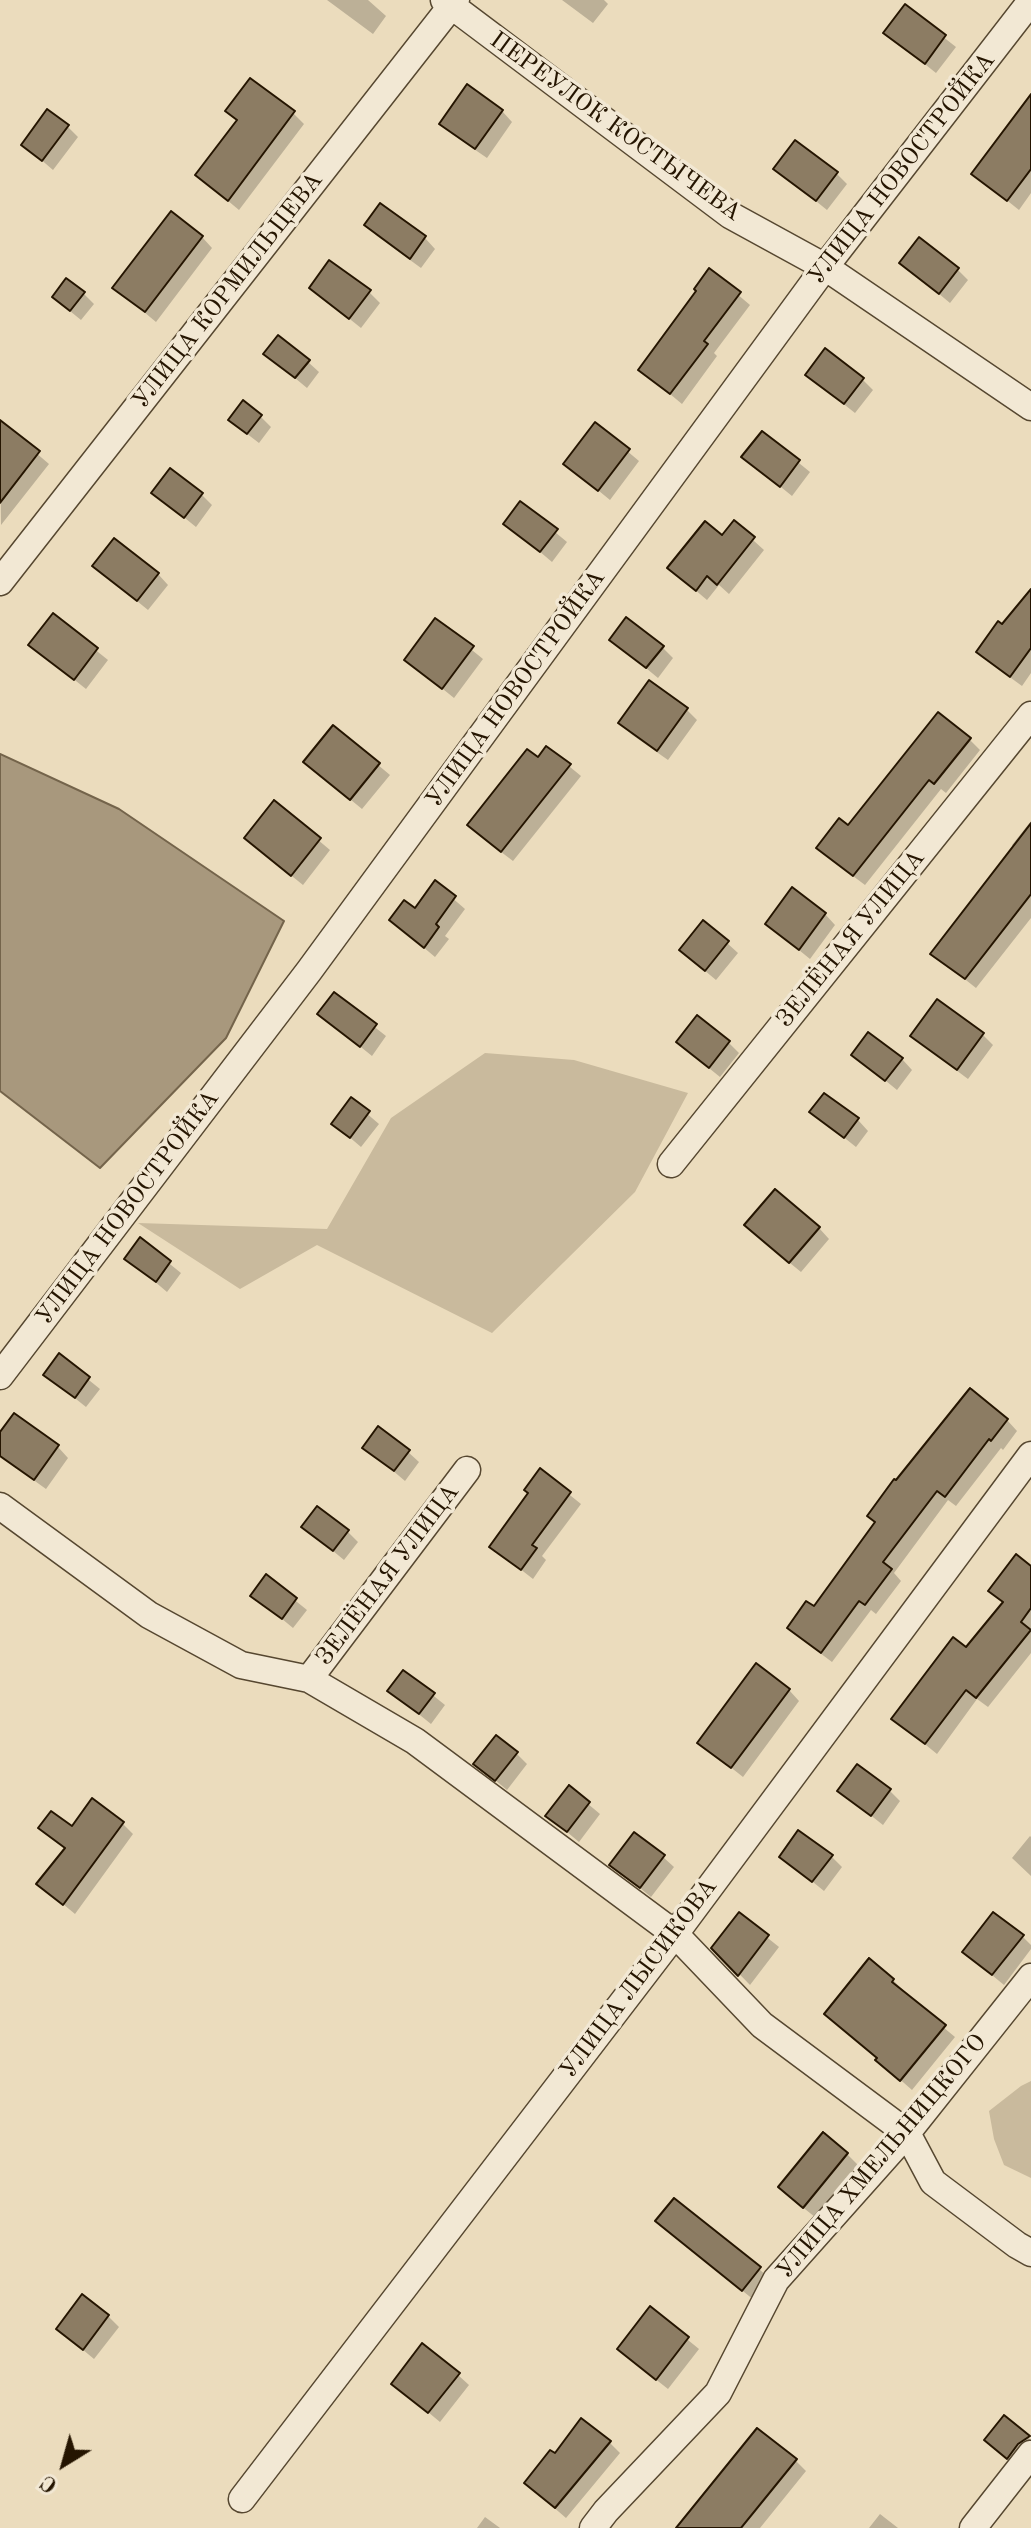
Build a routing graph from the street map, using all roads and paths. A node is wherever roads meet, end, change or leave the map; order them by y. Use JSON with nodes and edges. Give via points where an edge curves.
{"nodes":[{"id":1,"x":1031,"y":1,"type":"edge"},
{"id":2,"x":450,"y":2,"type":"edge"},
{"id":3,"x":825,"y":267,"type":"junction"},
{"id":4,"x":1031,"y":407,"type":"edge"},
{"id":5,"x":0,"y":582,"type":"edge"},
{"id":6,"x":1031,"y":715,"type":"edge"},
{"id":7,"x":671,"y":1164,"type":"dead end"},
{"id":8,"x":0,"y":1376,"type":"edge"},
{"id":9,"x":1031,"y":1455,"type":"edge"},
{"id":10,"x":467,"y":1470,"type":"dead end"},
{"id":11,"x":0,"y":1506,"type":"edge"},
{"id":12,"x":309,"y":1679,"type":"junction"},
{"id":13,"x":675,"y":1934,"type":"junction"},
{"id":14,"x":1031,"y":1977,"type":"edge"},
{"id":15,"x":907,"y":2133,"type":"junction"},
{"id":16,"x":1031,"y":2253,"type":"edge"},
{"id":17,"x":1031,"y":2454,"type":"edge"},
{"id":18,"x":242,"y":2499,"type":"dead end"},
{"id":19,"x":593,"y":2528,"type":"edge"},
{"id":20,"x":973,"y":2528,"type":"edge"}],
"edges":[{"from":1,"to":3,"type":"street","name":"УЛИЦА НОВОСТРОЙКА"},
{"from":2,"to":3,"type":"street","name":"ПЕРЕУЛОК КОСТЫЧЕВА","via":[[730,215]]},
{"from":2,"to":5,"type":"street","name":"УЛИЦА КОРМИЛЬЦЕВА"},
{"from":3,"to":4,"type":"street","name":"ПЕРЕУЛОК КОСТЫЧЕВА"},
{"from":3,"to":8,"type":"street","name":"УЛИЦА НОВОСТРОЙКА","via":[[309,971]]},
{"from":6,"to":7,"type":"street","name":"ЗЕЛЁНАЯ УЛИЦА"},
{"from":9,"to":13,"type":"street","name":"УЛИЦА ЛЫСИКОВА"},
{"from":10,"to":12,"type":"street","name":"ЗЕЛЁНАЯ УЛИЦА"},
{"from":11,"to":12,"type":"street","via":[[149,1615],[241,1665]]},
{"from":12,"to":13,"type":"street","via":[[415,1741]]},
{"from":13,"to":15,"type":"street","via":[[762,2025]]},
{"from":13,"to":18,"type":"street","name":"УЛИЦА ЛЫСИКОВА"},
{"from":14,"to":15,"type":"street","name":"УЛИЦА ХМЕЛЬНИЦКОГО"},
{"from":15,"to":16,"type":"street","via":[[933,2182]]},
{"from":15,"to":19,"type":"street","name":"УЛИЦА ХМЕЛЬНИЦКОГО","via":[[776,2280],[718,2393]]},
{"from":17,"to":20,"type":"street"}]}
